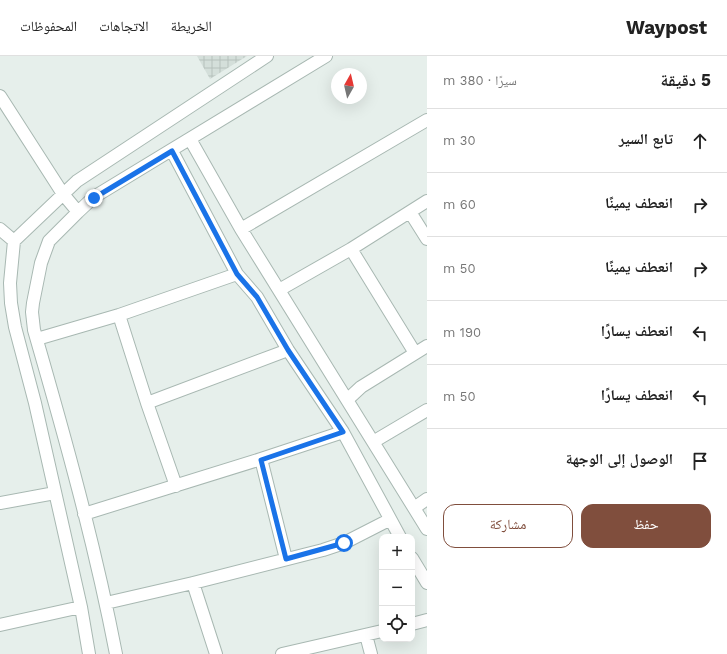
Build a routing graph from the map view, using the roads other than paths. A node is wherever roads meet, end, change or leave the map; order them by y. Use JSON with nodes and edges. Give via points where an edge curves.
{"nodes":[{"id":1,"x":266,"y":56,"type":"edge"},
{"id":2,"x":326,"y":56,"type":"edge"},
{"id":3,"x":0,"y":96,"type":"edge"},
{"id":4,"x":427,"y":120,"type":"edge"},
{"id":5,"x":190,"y":139,"type":"junction"},
{"id":6,"x":172,"y":151,"type":"junction"},
{"id":7,"x":63,"y":194,"type":"junction"},
{"id":8,"x":427,"y":201,"type":"edge"},
{"id":9,"x":78,"y":212,"type":"junction"},
{"id":10,"x":410,"y":212,"type":"junction"},
{"id":11,"x":0,"y":229,"type":"edge"},
{"id":12,"x":241,"y":229,"type":"junction"},
{"id":13,"x":427,"y":239,"type":"edge"},
{"id":14,"x":14,"y":241,"type":"junction"},
{"id":15,"x":351,"y":249,"type":"junction"},
{"id":16,"x":237,"y":274,"type":"junction"},
{"id":17,"x":279,"y":290,"type":"junction"},
{"id":18,"x":119,"y":315,"type":"junction"},
{"id":19,"x":37,"y":339,"type":"junction"},
{"id":20,"x":427,"y":346,"type":"edge"},
{"id":21,"x":288,"y":350,"type":"junction"},
{"id":22,"x":414,"y":353,"type":"junction"},
{"id":23,"x":347,"y":400,"type":"junction"},
{"id":24,"x":147,"y":403,"type":"junction"},
{"id":25,"x":427,"y":410,"type":"edge"},
{"id":26,"x":343,"y":432,"type":"junction"},
{"id":27,"x":373,"y":442,"type":"junction"},
{"id":28,"x":261,"y":460,"type":"junction"},
{"id":29,"x":176,"y":486,"type":"junction"},
{"id":30,"x":55,"y":493,"type":"junction"},
{"id":31,"x":427,"y":499,"type":"edge"},
{"id":32,"x":0,"y":503,"type":"edge"},
{"id":33,"x":414,"y":508,"type":"junction"},
{"id":34,"x":84,"y":514,"type":"junction"},
{"id":35,"x":389,"y":520,"type":"junction"},
{"id":36,"x":427,"y":529,"type":"edge"},
{"id":37,"x":398,"y":534,"type":"edge"},
{"id":38,"x":286,"y":559,"type":"junction"},
{"id":39,"x":415,"y":563,"type":"edge"},
{"id":40,"x":193,"y":583,"type":"junction"},
{"id":41,"x":427,"y":583,"type":"edge"},
{"id":42,"x":106,"y":603,"type":"junction"},
{"id":43,"x":81,"y":607,"type":"junction"},
{"id":44,"x":427,"y":620,"type":"edge"},
{"id":45,"x":415,"y":623,"type":"edge"},
{"id":46,"x":0,"y":625,"type":"edge"},
{"id":47,"x":379,"y":632,"type":"edge"},
{"id":48,"x":366,"y":635,"type":"junction"},
{"id":49,"x":89,"y":654,"type":"edge"},
{"id":50,"x":116,"y":654,"type":"edge"},
{"id":51,"x":216,"y":654,"type":"edge"},
{"id":52,"x":282,"y":654,"type":"edge"},
{"id":53,"x":371,"y":654,"type":"edge"}],
"edges":[{"from":1,"to":7,"type":"street","via":[[77,181]]},
{"from":2,"to":5,"type":"street"},
{"from":3,"to":7,"type":"street"},
{"from":4,"to":12,"type":"street"},
{"from":5,"to":6,"type":"street"},
{"from":5,"to":12,"type":"street"},
{"from":6,"to":9,"type":"street","via":[[94,198]]},
{"from":6,"to":16,"type":"street"},
{"from":7,"to":9,"type":"street"},
{"from":7,"to":14,"type":"street"},
{"from":8,"to":10,"type":"street"},
{"from":9,"to":19,"type":"street","via":[[49,241],[41,264],[33,303]]},
{"from":10,"to":13,"type":"street"},
{"from":10,"to":15,"type":"street"},
{"from":11,"to":14,"type":"street"},
{"from":12,"to":17,"type":"street"},
{"from":14,"to":30,"type":"street","via":[[11,303]]},
{"from":15,"to":17,"type":"street"},
{"from":15,"to":22,"type":"street"},
{"from":16,"to":18,"type":"street"},
{"from":16,"to":21,"type":"street","via":[[257,297]]},
{"from":17,"to":23,"type":"street"},
{"from":18,"to":19,"type":"street"},
{"from":18,"to":24,"type":"street"},
{"from":19,"to":34,"type":"street"},
{"from":20,"to":22,"type":"street"},
{"from":21,"to":24,"type":"street"},
{"from":21,"to":26,"type":"street"},
{"from":22,"to":23,"type":"street","via":[[361,387]]},
{"from":23,"to":27,"type":"street"},
{"from":24,"to":29,"type":"street"},
{"from":25,"to":27,"type":"street"},
{"from":26,"to":28,"type":"street"},
{"from":26,"to":35,"type":"street"},
{"from":27,"to":33,"type":"street"},
{"from":28,"to":29,"type":"street"},
{"from":28,"to":38,"type":"street"},
{"from":29,"to":34,"type":"street"},
{"from":30,"to":32,"type":"street"},
{"from":30,"to":43,"type":"street"},
{"from":31,"to":33,"type":"street"},
{"from":33,"to":36,"type":"street"},
{"from":34,"to":42,"type":"street"},
{"from":35,"to":37,"type":"street"},
{"from":35,"to":38,"type":"street","via":[[344,543]]},
{"from":38,"to":40,"type":"street"},
{"from":39,"to":41,"type":"street"},
{"from":40,"to":42,"type":"street"},
{"from":40,"to":51,"type":"street"},
{"from":42,"to":50,"type":"street"},
{"from":43,"to":46,"type":"street"},
{"from":43,"to":49,"type":"street"},
{"from":44,"to":45,"type":"street"},
{"from":47,"to":48,"type":"street"},
{"from":48,"to":52,"type":"street"},
{"from":48,"to":53,"type":"street"}]}
